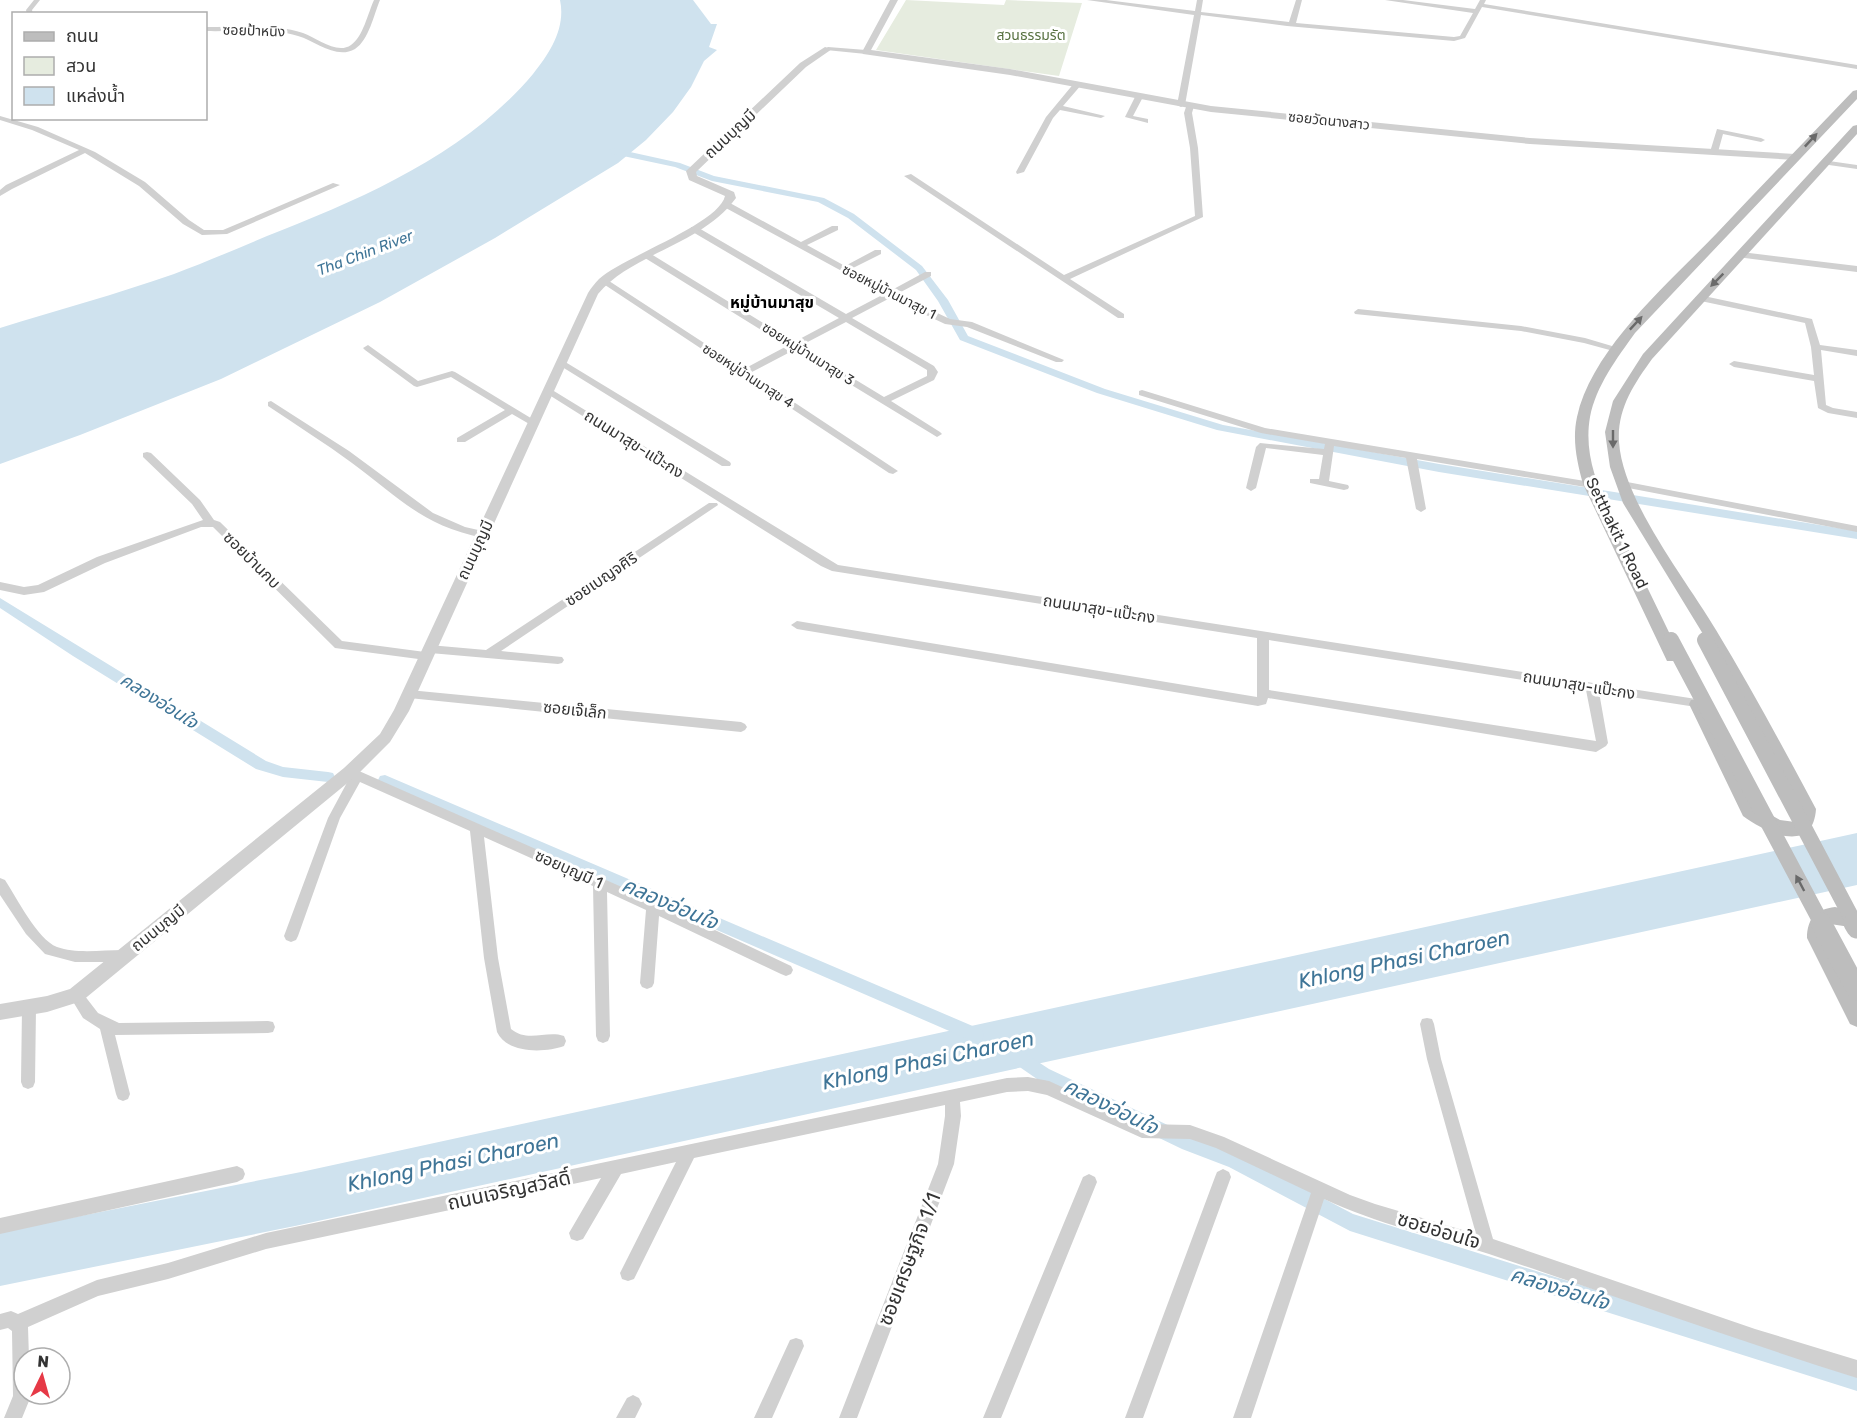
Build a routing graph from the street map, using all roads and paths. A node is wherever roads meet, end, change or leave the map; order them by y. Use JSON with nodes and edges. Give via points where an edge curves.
{"nodes":[{"id":1,"x":37,"y":0,"type":"edge"},
{"id":2,"x":377,"y":0,"type":"edge"},
{"id":3,"x":894,"y":0,"type":"edge"},
{"id":4,"x":1090,"y":0,"type":"edge"},
{"id":5,"x":1200,"y":0,"type":"edge"},
{"id":6,"x":1299,"y":0,"type":"edge"},
{"id":7,"x":1388,"y":0,"type":"edge"},
{"id":8,"x":1112,"y":1,"type":"edge"},
{"id":9,"x":1480,"y":5,"type":"edge"},
{"id":10,"x":30,"y":12,"type":"edge"},
{"id":11,"x":1197,"y":13,"type":"junction"},
{"id":12,"x":1292,"y":24,"type":"junction"},
{"id":13,"x":207,"y":29,"type":"edge"},
{"id":14,"x":828,"y":50,"type":"joint"},
{"id":15,"x":866,"y":52,"type":"junction"},
{"id":16,"x":1857,"y":67,"type":"edge"},
{"id":17,"x":1078,"y":84,"type":"junction"},
{"id":18,"x":1857,"y":93,"type":"edge"},
{"id":19,"x":1139,"y":97,"type":"junction"},
{"id":20,"x":1185,"y":105,"type":"junction"},
{"id":21,"x":1058,"y":107,"type":"junction"},
{"id":22,"x":1101,"y":116,"type":"dead end"},
{"id":23,"x":0,"y":118,"type":"edge"},
{"id":24,"x":1145,"y":121,"type":"dead end"},
{"id":25,"x":1857,"y":128,"type":"edge"},
{"id":26,"x":1761,"y":140,"type":"dead end"},
{"id":27,"x":84,"y":151,"type":"junction"},
{"id":28,"x":1714,"y":152,"type":"junction"},
{"id":29,"x":1795,"y":156,"type":"junction"},
{"id":30,"x":1825,"y":162,"type":"junction"},
{"id":31,"x":1857,"y":167,"type":"edge"},
{"id":32,"x":1020,"y":172,"type":"dead end"},
{"id":33,"x":908,"y":176,"type":"dead end"},
{"id":34,"x":336,"y":185,"type":"dead end"},
{"id":35,"x":0,"y":194,"type":"edge"},
{"id":36,"x":727,"y":206,"type":"junction"},
{"id":37,"x":1756,"y":217,"type":"junction"},
{"id":38,"x":835,"y":228,"type":"dead end"},
{"id":39,"x":694,"y":229,"type":"junction"},
{"id":40,"x":801,"y":245,"type":"junction"},
{"id":41,"x":878,"y":252,"type":"dead end"},
{"id":42,"x":1741,"y":255,"type":"junction"},
{"id":43,"x":648,"y":256,"type":"junction"},
{"id":44,"x":845,"y":269,"type":"junction"},
{"id":45,"x":1857,"y":269,"type":"edge"},
{"id":46,"x":928,"y":274,"type":"dead end"},
{"id":47,"x":1064,"y":278,"type":"junction"},
{"id":48,"x":603,"y":281,"type":"junction"},
{"id":49,"x":890,"y":294,"type":"junction"},
{"id":50,"x":1698,"y":298,"type":"junction"},
{"id":51,"x":1358,"y":312,"type":"dead end"},
{"id":52,"x":1121,"y":316,"type":"dead end"},
{"id":53,"x":845,"y":319,"type":"junction"},
{"id":54,"x":794,"y":346,"type":"junction"},
{"id":55,"x":1816,"y":346,"type":"junction"},
{"id":56,"x":368,"y":348,"type":"dead end"},
{"id":57,"x":1617,"y":349,"type":"junction"},
{"id":58,"x":1857,"y":353,"type":"edge"},
{"id":59,"x":1059,"y":360,"type":"dead end"},
{"id":60,"x":562,"y":363,"type":"junction"},
{"id":61,"x":1734,"y":364,"type":"dead end"},
{"id":62,"x":742,"y":373,"type":"junction"},
{"id":63,"x":1820,"y":379,"type":"junction"},
{"id":64,"x":549,"y":391,"type":"junction"},
{"id":65,"x":1142,"y":393,"type":"dead end"},
{"id":66,"x":884,"y":401,"type":"junction"},
{"id":67,"x":271,"y":404,"type":"dead end"},
{"id":68,"x":512,"y":410,"type":"junction"},
{"id":69,"x":1857,"y":416,"type":"edge"},
{"id":70,"x":534,"y":423,"type":"junction"},
{"id":71,"x":938,"y":434,"type":"dead end"},
{"id":72,"x":460,"y":440,"type":"dead end"},
{"id":73,"x":1329,"y":448,"type":"junction"},
{"id":74,"x":147,"y":455,"type":"dead end"},
{"id":75,"x":1411,"y":456,"type":"junction"},
{"id":76,"x":726,"y":464,"type":"dead end"},
{"id":77,"x":893,"y":471,"type":"dead end"},
{"id":78,"x":1591,"y":484,"type":"junction"},
{"id":79,"x":1622,"y":484,"type":"junction"},
{"id":80,"x":1344,"y":487,"type":"dead end"},
{"id":81,"x":1251,"y":488,"type":"dead end"},
{"id":82,"x":1599,"y":503,"type":"junction"},
{"id":83,"x":1630,"y":503,"type":"junction"},
{"id":84,"x":713,"y":505,"type":"dead end"},
{"id":85,"x":1421,"y":509,"type":"dead end"},
{"id":86,"x":210,"y":522,"type":"junction"},
{"id":87,"x":1857,"y":529,"type":"edge"},
{"id":88,"x":483,"y":534,"type":"junction"},
{"id":89,"x":0,"y":586,"type":"edge"},
{"id":90,"x":797,"y":625,"type":"dead end"},
{"id":91,"x":1263,"y":635,"type":"junction"},
{"id":92,"x":427,"y":652,"type":"junction"},
{"id":93,"x":490,"y":653,"type":"junction"},
{"id":94,"x":558,"y":660,"type":"dead end"},
{"id":95,"x":1592,"y":688,"type":"junction"},
{"id":96,"x":1263,"y":693,"type":"junction"},
{"id":97,"x":409,"y":694,"type":"junction"},
{"id":98,"x":1696,"y":703,"type":"junction"},
{"id":99,"x":741,"y":727,"type":"dead end"},
{"id":100,"x":353,"y":774,"type":"junction"},
{"id":101,"x":476,"y":828,"type":"junction"},
{"id":102,"x":600,"y":883,"type":"junction"},
{"id":103,"x":0,"y":884,"type":"edge"},
{"id":104,"x":653,"y":907,"type":"junction"},
{"id":105,"x":1857,"y":920,"type":"edge"},
{"id":106,"x":1857,"y":928,"type":"edge"},
{"id":107,"x":291,"y":936,"type":"dead end"},
{"id":108,"x":123,"y":956,"type":"junction"},
{"id":109,"x":786,"y":970,"type":"dead end"},
{"id":110,"x":647,"y":983,"type":"dead end"},
{"id":111,"x":1857,"y":990,"type":"edge"},
{"id":112,"x":76,"y":994,"type":"junction"},
{"id":113,"x":29,"y":1008,"type":"junction"},
{"id":114,"x":0,"y":1012,"type":"edge"},
{"id":115,"x":1857,"y":1017,"type":"edge"},
{"id":116,"x":1427,"y":1024,"type":"dead end"},
{"id":117,"x":106,"y":1026,"type":"junction"},
{"id":118,"x":268,"y":1027,"type":"dead end"},
{"id":119,"x":603,"y":1036,"type":"dead end"},
{"id":120,"x":559,"y":1041,"type":"dead end"},
{"id":121,"x":28,"y":1082,"type":"dead end"},
{"id":122,"x":1028,"y":1084,"type":"joint"},
{"id":123,"x":123,"y":1094,"type":"dead end"},
{"id":124,"x":952,"y":1097,"type":"junction"},
{"id":125,"x":689,"y":1152,"type":"junction"},
{"id":126,"x":616,"y":1168,"type":"junction"},
{"id":127,"x":237,"y":1174,"type":"dead end"},
{"id":128,"x":1223,"y":1177,"type":"dead end"},
{"id":129,"x":1089,"y":1182,"type":"dead end"},
{"id":130,"x":1317,"y":1199,"type":"junction"},
{"id":131,"x":0,"y":1226,"type":"edge"},
{"id":132,"x":577,"y":1233,"type":"dead end"},
{"id":133,"x":1487,"y":1245,"type":"junction"},
{"id":134,"x":628,"y":1273,"type":"dead end"},
{"id":135,"x":8,"y":1323,"type":"edge"},
{"id":136,"x":796,"y":1346,"type":"dead end"},
{"id":137,"x":1857,"y":1369,"type":"edge"},
{"id":138,"x":13,"y":1418,"type":"edge"},
{"id":139,"x":763,"y":1418,"type":"edge"},
{"id":140,"x":848,"y":1418,"type":"edge"},
{"id":141,"x":992,"y":1418,"type":"edge"},
{"id":142,"x":1134,"y":1418,"type":"edge"},
{"id":143,"x":1242,"y":1418,"type":"edge"}],
"edges":[{"from":1,"to":10,"type":"street"},
{"from":2,"to":13,"type":"street","name":"ซอยป้าหนิง","via":[[358,43],[346,49],[331,48],[291,32]]},
{"from":3,"to":15,"type":"street"},
{"from":4,"to":8,"type":"street"},
{"from":5,"to":11,"type":"street"},
{"from":6,"to":12,"type":"street"},
{"from":7,"to":9,"type":"street"},
{"from":8,"to":11,"type":"street"},
{"from":9,"to":12,"type":"street","via":[[1463,37],[1454,39]]},
{"from":9,"to":16,"type":"street"},
{"from":11,"to":12,"type":"street"},
{"from":11,"to":20,"type":"street"},
{"from":14,"to":15,"type":"street"},
{"from":14,"to":36,"type":"street","name":"ถนนบุญมี","via":[[803,65],[693,170],[692,178],[730,194]]},
{"from":15,"to":17,"type":"street","name":"ซอยวัดนางสาว"},
{"from":17,"to":19,"type":"street","name":"ซอยวัดนางสาว"},
{"from":17,"to":21,"type":"street"},
{"from":29,"to":18,"type":"main road","name":"Setthakit 1 Road","one_way":true},
{"from":19,"to":20,"type":"street","name":"ซอยวัดนางสาว"},
{"from":19,"to":24,"type":"street","via":[[1129,117]]},
{"from":20,"to":28,"type":"street","name":"ซอยวัดนางสาว","via":[[1473,136]]},
{"from":20,"to":47,"type":"street","via":[[1199,217]]},
{"from":21,"to":22,"type":"street"},
{"from":21,"to":32,"type":"street"},
{"from":23,"to":27,"type":"street","via":[[43,131]]},
{"from":25,"to":30,"type":"main road","name":"Setthakit 1 Road"},
{"from":26,"to":28,"type":"street","via":[[1720,131]]},
{"from":27,"to":34,"type":"street","via":[[141,183],[195,229],[209,234],[224,232]]},
{"from":27,"to":35,"type":"street"},
{"from":28,"to":29,"type":"street","name":"ซอยวัดนางสาว"},
{"from":29,"to":37,"type":"main road","name":"Setthakit 1 Road"},
{"from":30,"to":31,"type":"street"},
{"from":30,"to":37,"type":"main road","name":"Setthakit 1 Road"},
{"from":33,"to":47,"type":"street"},
{"from":36,"to":39,"type":"street","name":"ถนนบุญมี"},
{"from":36,"to":40,"type":"street","name":"ซอยหมู่บ้านมาสุข 1"},
{"from":37,"to":42,"type":"main road","name":"Setthakit 1 Road"},
{"from":57,"to":37,"type":"main road","name":"Setthakit 1 Road","one_way":true,"via":[[1630,330]]},
{"from":38,"to":40,"type":"street"},
{"from":39,"to":43,"type":"street","name":"ถนนบุญมี"},
{"from":39,"to":53,"type":"street"},
{"from":40,"to":44,"type":"street","name":"ซอยหมู่บ้านมาสุข 1"},
{"from":41,"to":44,"type":"street"},
{"from":42,"to":45,"type":"street"},
{"from":42,"to":50,"type":"main road","name":"Setthakit 1 Road","one_way":true},
{"from":43,"to":48,"type":"street","name":"ถนนบุญมี"},
{"from":43,"to":54,"type":"street","name":"ซอยหมู่บ้านมาสุข 3"},
{"from":44,"to":49,"type":"street","name":"ซอยหมู่บ้านมาสุข 1"},
{"from":46,"to":49,"type":"street"},
{"from":47,"to":52,"type":"street"},
{"from":48,"to":60,"type":"street","name":"ถนนบุญมี","via":[[593,293]]},
{"from":48,"to":62,"type":"street","name":"ซอยหมู่บ้านมาสุข 4"},
{"from":49,"to":53,"type":"street"},
{"from":49,"to":59,"type":"street","name":"ซอยหมู่บ้านมาสุข 1","via":[[953,324],[969,324]]},
{"from":50,"to":55,"type":"street","via":[[1804,319],[1811,324]]},
{"from":50,"to":79,"type":"main road","name":"Setthakit 1 Road","one_way":true,"via":[[1637,371],[1618,402],[1613,449]]},
{"from":51,"to":57,"type":"street","via":[[1535,330]]},
{"from":53,"to":54,"type":"street"},
{"from":53,"to":66,"type":"street","via":[[933,372],[931,378]]},
{"from":54,"to":62,"type":"street"},
{"from":54,"to":66,"type":"street","name":"ซอยหมู่บ้านมาสุข 3"},
{"from":55,"to":58,"type":"street"},
{"from":55,"to":63,"type":"street"},
{"from":56,"to":68,"type":"street","via":[[417,384],[452,374]]},
{"from":57,"to":78,"type":"main road","name":"Setthakit 1 Road","via":[[1602,369],[1582,416],[1582,445]]},
{"from":60,"to":64,"type":"street","name":"ถนนบุญมี"},
{"from":60,"to":76,"type":"street"},
{"from":61,"to":63,"type":"street"},
{"from":62,"to":77,"type":"street","name":"ซอยหมู่บ้านมาสุข 4"},
{"from":63,"to":69,"type":"street","via":[[1821,406]]},
{"from":64,"to":70,"type":"street","name":"ถนนบุญมี"},
{"from":64,"to":91,"type":"street","name":"ถนนมาสุข-แป๊ะกง","via":[[836,568]]},
{"from":65,"to":73,"type":"street"},
{"from":66,"to":71,"type":"street","name":"ซอยหมู่บ้านมาสุข 3"},
{"from":67,"to":88,"type":"street","via":[[433,519],[448,527]]},
{"from":68,"to":70,"type":"street"},
{"from":68,"to":72,"type":"street"},
{"from":70,"to":88,"type":"street","name":"ถนนบุญมี"},
{"from":73,"to":75,"type":"street"},
{"from":73,"to":80,"type":"street","via":[[1319,482]]},
{"from":73,"to":81,"type":"street","via":[[1264,445]]},
{"from":74,"to":86,"type":"street","via":[[196,502]]},
{"from":75,"to":78,"type":"street"},
{"from":75,"to":85,"type":"street"},
{"from":78,"to":82,"type":"main road","name":"Setthakit 1 Road"},
{"from":79,"to":83,"type":"main road","name":"Setthakit 1 Road"},
{"from":79,"to":87,"type":"street"},
{"from":82,"to":98,"type":"main road"},
{"from":111,"to":82,"type":"main road","name":"Setthakit 1 Road","one_way":true,"bridge":true},
{"from":83,"to":98,"type":"main road","via":[[1710,633],[1807,809],[1805,824],[1781,829],[1761,822],[1749,811]]},
{"from":83,"to":106,"type":"main road","name":"Setthakit 1 Road","bridge":true},
{"from":84,"to":93,"type":"street","name":"ซอยเบญจศิริ"},
{"from":86,"to":89,"type":"street","name":"ซอยบ้านกบ","via":[[101,560],[40,589],[24,591]]},
{"from":86,"to":92,"type":"street","name":"ซอยบ้านกบ","via":[[339,645]]},
{"from":88,"to":92,"type":"street","name":"ถนนบุญมี"},
{"from":90,"to":96,"type":"street","via":[[1258,702],[1262,701]]},
{"from":91,"to":95,"type":"street","name":"ถนนมาสุข-แป๊ะกง"},
{"from":91,"to":96,"type":"street"},
{"from":92,"to":93,"type":"street"},
{"from":92,"to":97,"type":"street","name":"ถนนบุญมี"},
{"from":93,"to":94,"type":"street"},
{"from":95,"to":96,"type":"street","via":[[1602,743],[1596,747]]},
{"from":95,"to":98,"type":"street","name":"ถนนมาสุข-แป๊ะกง"},
{"from":97,"to":99,"type":"street","name":"ซอยเจ๊เล็ก"},
{"from":97,"to":100,"type":"street","name":"ถนนบุญมี","via":[[385,738]]},
{"from":100,"to":101,"type":"street","name":"ซอยบุญมี 1"},
{"from":100,"to":107,"type":"street"},
{"from":100,"to":108,"type":"street","name":"ถนนบุญมี"},
{"from":101,"to":102,"type":"street","name":"ซอยบุญมี 1"},
{"from":101,"to":120,"type":"street","via":[[504,1032],[513,1041],[524,1044]]},
{"from":102,"to":104,"type":"street","name":"ซอยบุญมี 1"},
{"from":102,"to":119,"type":"street"},
{"from":103,"to":108,"type":"street","via":[[48,950],[60,954]]},
{"from":104,"to":109,"type":"street","name":"ซอยบุญมี 1"},
{"from":104,"to":110,"type":"street"},
{"from":105,"to":115,"type":"main road","via":[[1827,916],[1815,927],[1816,938]]},
{"from":108,"to":112,"type":"street","name":"ถนนบุญมี"},
{"from":112,"to":113,"type":"street","name":"ถนนบุญมี"},
{"from":112,"to":117,"type":"street","via":[[86,1013]]},
{"from":113,"to":114,"type":"street","name":"ถนนบุญมี"},
{"from":113,"to":121,"type":"street"},
{"from":116,"to":133,"type":"street"},
{"from":117,"to":118,"type":"street"},
{"from":117,"to":123,"type":"street"},
{"from":122,"to":124,"type":"street","name":"ถนนเจริญสวัสดิ์"},
{"from":122,"to":130,"type":"street","name":"ซอยอ่อนใจ","via":[[1048,1088],[1131,1127],[1190,1132],[1219,1142]]},
{"from":124,"to":125,"type":"street","name":"ถนนเจริญสวัสดิ์"},
{"from":124,"to":140,"type":"street","name":"ซอยเศรษฐกิจ 1/1","via":[[946,1164]]},
{"from":125,"to":126,"type":"street","name":"ถนนเจริญสวัสดิ์"},
{"from":125,"to":134,"type":"street"},
{"from":126,"to":132,"type":"street"},
{"from":126,"to":135,"type":"street","name":"ถนนเจริญสวัสดิ์","via":[[266,1241],[97,1288]]},
{"from":127,"to":131,"type":"street"},
{"from":128,"to":142,"type":"street"},
{"from":129,"to":141,"type":"street"},
{"from":130,"to":133,"type":"street","name":"ซอยอ่อนใจ"},
{"from":130,"to":143,"type":"street"},
{"from":133,"to":137,"type":"street","name":"ซอยอ่อนใจ"},
{"from":135,"to":138,"type":"street","via":[[20,1327],[21,1340],[22,1396]]},
{"from":136,"to":139,"type":"street"}]}
